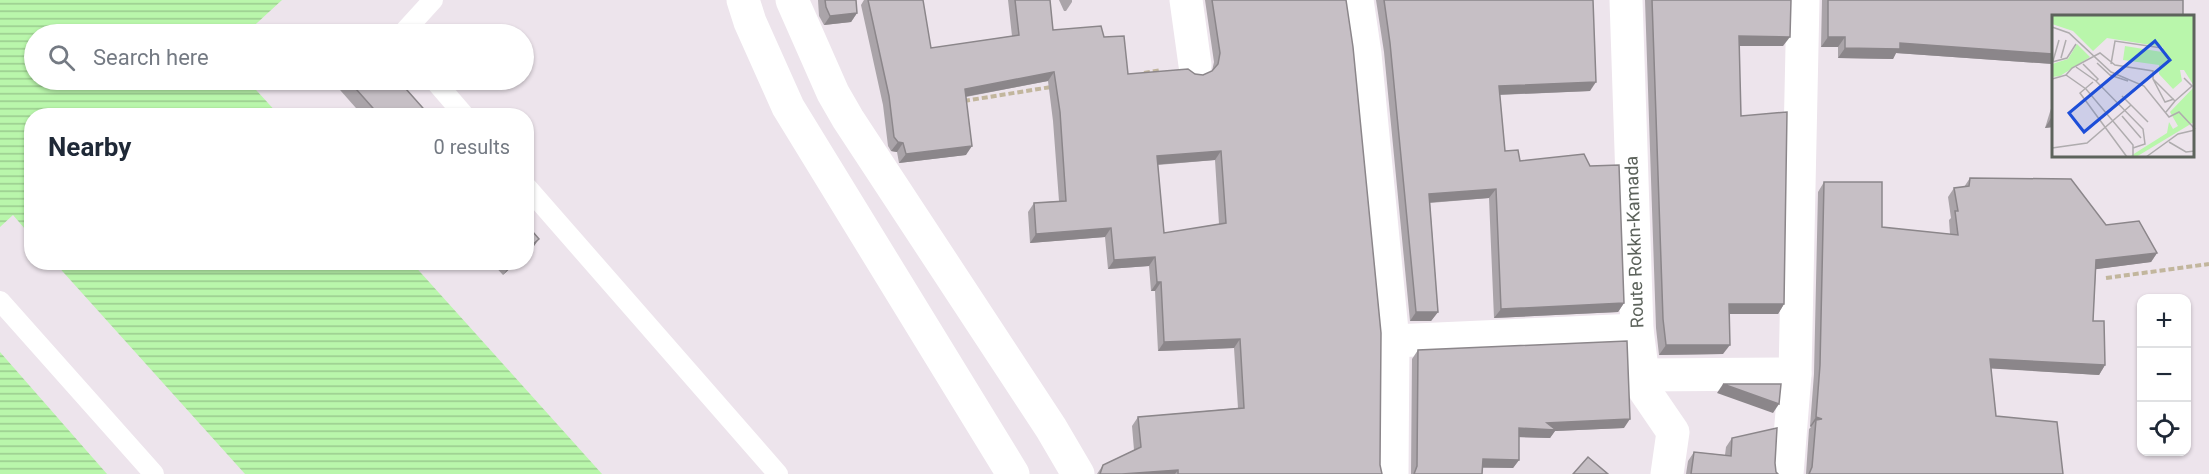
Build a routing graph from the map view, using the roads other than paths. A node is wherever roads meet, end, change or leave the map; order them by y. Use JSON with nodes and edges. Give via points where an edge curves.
{"nodes":[{"id":1,"x":433,"y":0,"type":"edge"},
{"id":2,"x":743,"y":0,"type":"edge"},
{"id":3,"x":792,"y":0,"type":"edge"},
{"id":4,"x":1186,"y":0,"type":"edge"},
{"id":5,"x":1357,"y":0,"type":"edge"},
{"id":6,"x":1626,"y":0,"type":"edge"},
{"id":7,"x":1803,"y":0,"type":"edge"},
{"id":8,"x":411,"y":24,"type":"edge"},
{"id":9,"x":1195,"y":65,"type":"road end"},
{"id":10,"x":443,"y":90,"type":"edge"},
{"id":11,"x":458,"y":108,"type":"edge"},
{"id":12,"x":534,"y":195,"type":"edge"},
{"id":13,"x":0,"y":302,"type":"edge"},
{"id":14,"x":1637,"y":330,"type":"junction"},
{"id":15,"x":1393,"y":341,"type":"junction"},
{"id":16,"x":1795,"y":374,"type":"junction"},
{"id":17,"x":1642,"y":375,"type":"junction"},
{"id":18,"x":154,"y":474,"type":"edge"},
{"id":19,"x":778,"y":474,"type":"edge"},
{"id":20,"x":1012,"y":474,"type":"edge"},
{"id":21,"x":1078,"y":474,"type":"edge"},
{"id":22,"x":1392,"y":474,"type":"edge"},
{"id":23,"x":1667,"y":474,"type":"edge"},
{"id":24,"x":1788,"y":474,"type":"edge"}],
"edges":[{"from":1,"to":8,"type":"lane"},
{"from":2,"to":20,"type":"street","via":[[788,107]]},
{"from":3,"to":21,"type":"street","via":[[848,119]]},
{"from":4,"to":9,"type":"street"},
{"from":5,"to":15,"type":"street"},
{"from":6,"to":14,"type":"street","name":"Route Rokkn-Kamada"},
{"from":7,"to":16,"type":"street"},
{"from":10,"to":11,"type":"lane"},
{"from":12,"to":19,"type":"lane"},
{"from":13,"to":18,"type":"lane"},
{"from":14,"to":15,"type":"street"},
{"from":14,"to":17,"type":"street","name":"Route Rokkn-Kamada"},
{"from":15,"to":22,"type":"street"},
{"from":16,"to":17,"type":"street"},
{"from":16,"to":24,"type":"street"},
{"from":17,"to":23,"type":"street","name":"Route Rokkn-Kamada","via":[[1645,391],[1673,432]]}]}
